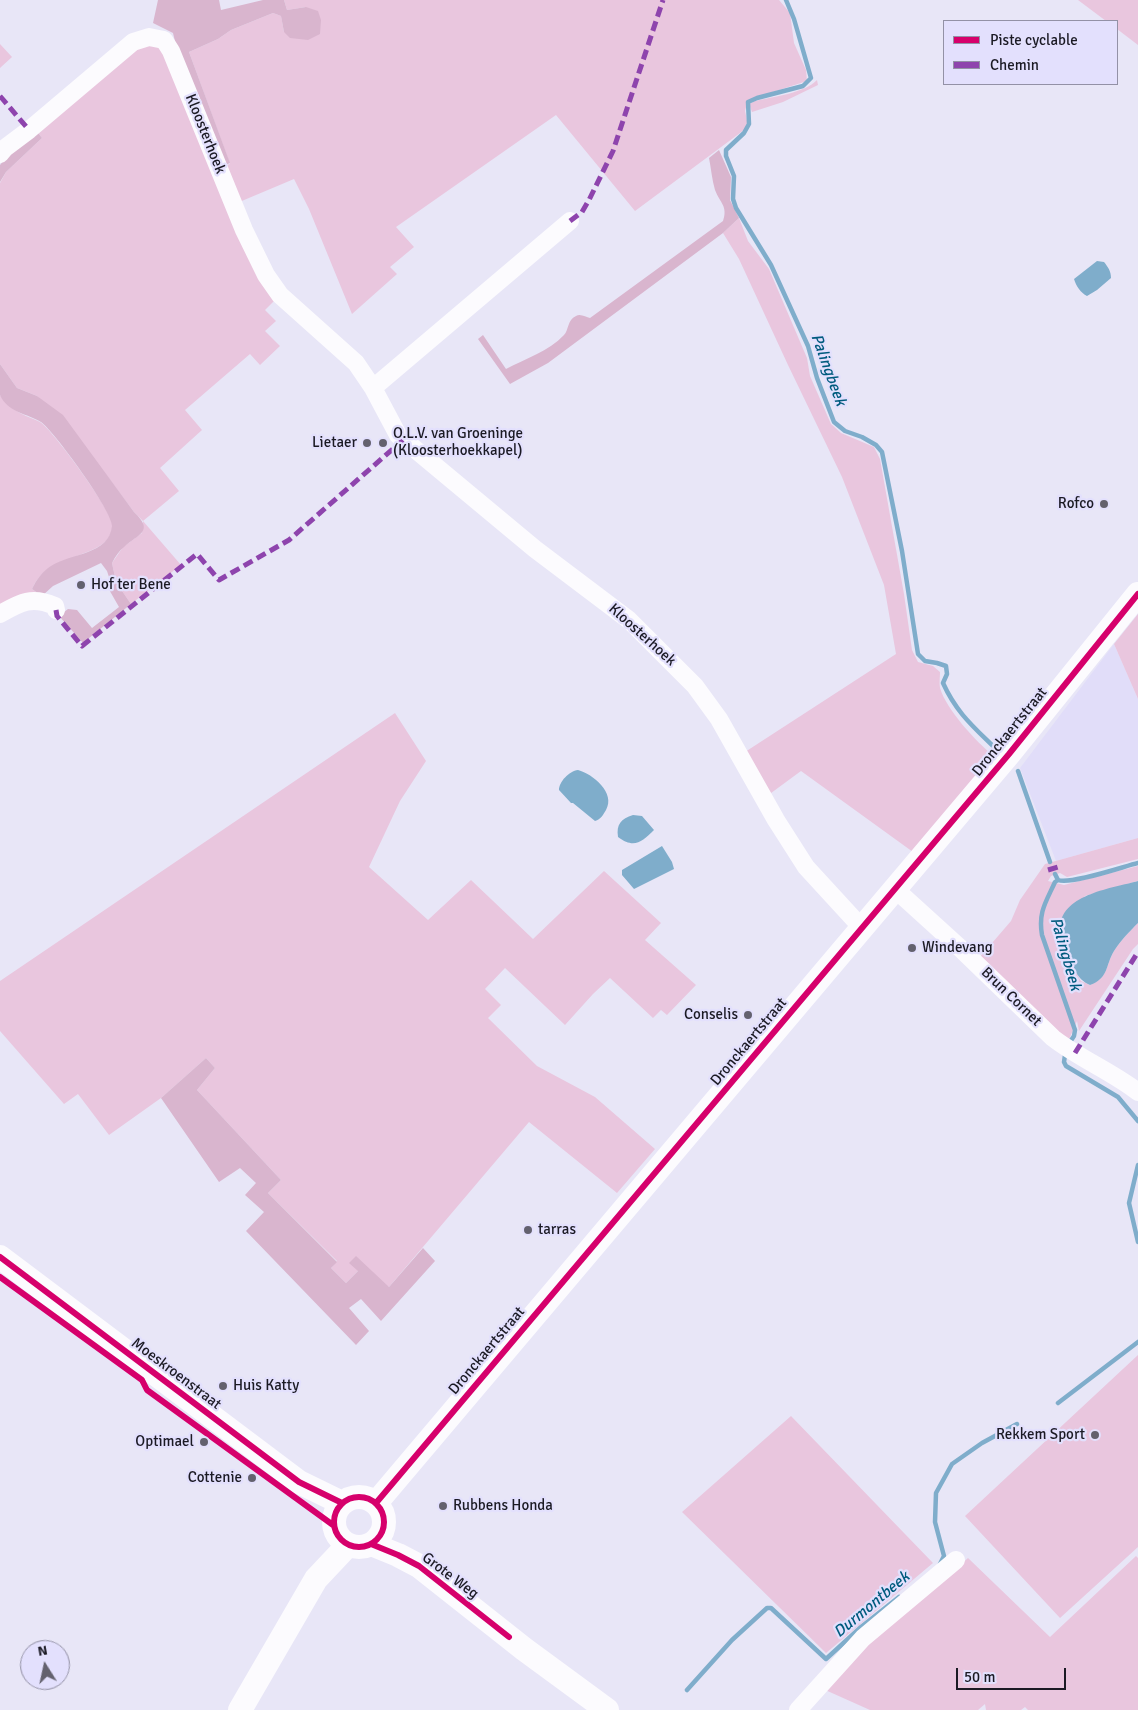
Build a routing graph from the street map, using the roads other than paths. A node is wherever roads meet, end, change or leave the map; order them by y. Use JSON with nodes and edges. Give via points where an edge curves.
{"nodes":[{"id":1,"x":0,"y":154,"type":"edge"},
{"id":2,"x":570,"y":221,"type":"dead end"},
{"id":3,"x":373,"y":388,"type":"junction"},
{"id":4,"x":1138,"y":594,"type":"edge"},
{"id":5,"x":56,"y":610,"type":"dead end"},
{"id":6,"x":0,"y":614,"type":"edge"},
{"id":7,"x":895,"y":890,"type":"junction"},
{"id":8,"x":862,"y":928,"type":"junction"},
{"id":9,"x":1138,"y":1092,"type":"edge"},
{"id":10,"x":0,"y":1257,"type":"edge"},
{"id":11,"x":376,"y":1503,"type":"junction"},
{"id":12,"x":352,"y":1529,"type":"junction"},
{"id":13,"x":956,"y":1560,"type":"dead end"},
{"id":14,"x":240,"y":1710,"type":"edge"},
{"id":15,"x":607,"y":1710,"type":"edge"},
{"id":16,"x":798,"y":1710,"type":"edge"}],
"edges":[{"from":1,"to":3,"type":"street","name":"Kloosterhoek","via":[[133,42],[149,37],[164,40],[266,275],[280,295],[356,363]]},
{"from":2,"to":3,"type":"street"},
{"from":3,"to":8,"type":"street","name":"Kloosterhoek","via":[[398,435],[534,549],[628,620],[695,686],[719,719],[806,867]]},
{"from":4,"to":7,"type":"main road","name":"Dronckaertstraat"},
{"from":5,"to":6,"type":"street","via":[[45,601],[31,600]]},
{"from":7,"to":8,"type":"main road","name":"Dronckaertstraat"},
{"from":7,"to":9,"type":"street","name":"Brun Cornet","via":[[1066,1048]]},
{"from":8,"to":11,"type":"main road","name":"Dronckaertstraat"},
{"from":10,"to":12,"type":"main road","name":"Moeskroenstraat","via":[[299,1482],[324,1511]]},
{"from":11,"to":12,"type":"main road","via":[[384,1518]]},
{"from":11,"to":12,"type":"main road","via":[[360,1496],[351,1497]]},
{"from":12,"to":14,"type":"main road","via":[[316,1579]]},
{"from":12,"to":15,"type":"main road","name":"Grote Weg","via":[[404,1549],[419,1566]]},
{"from":13,"to":16,"type":"street","via":[[863,1638]]}]}
